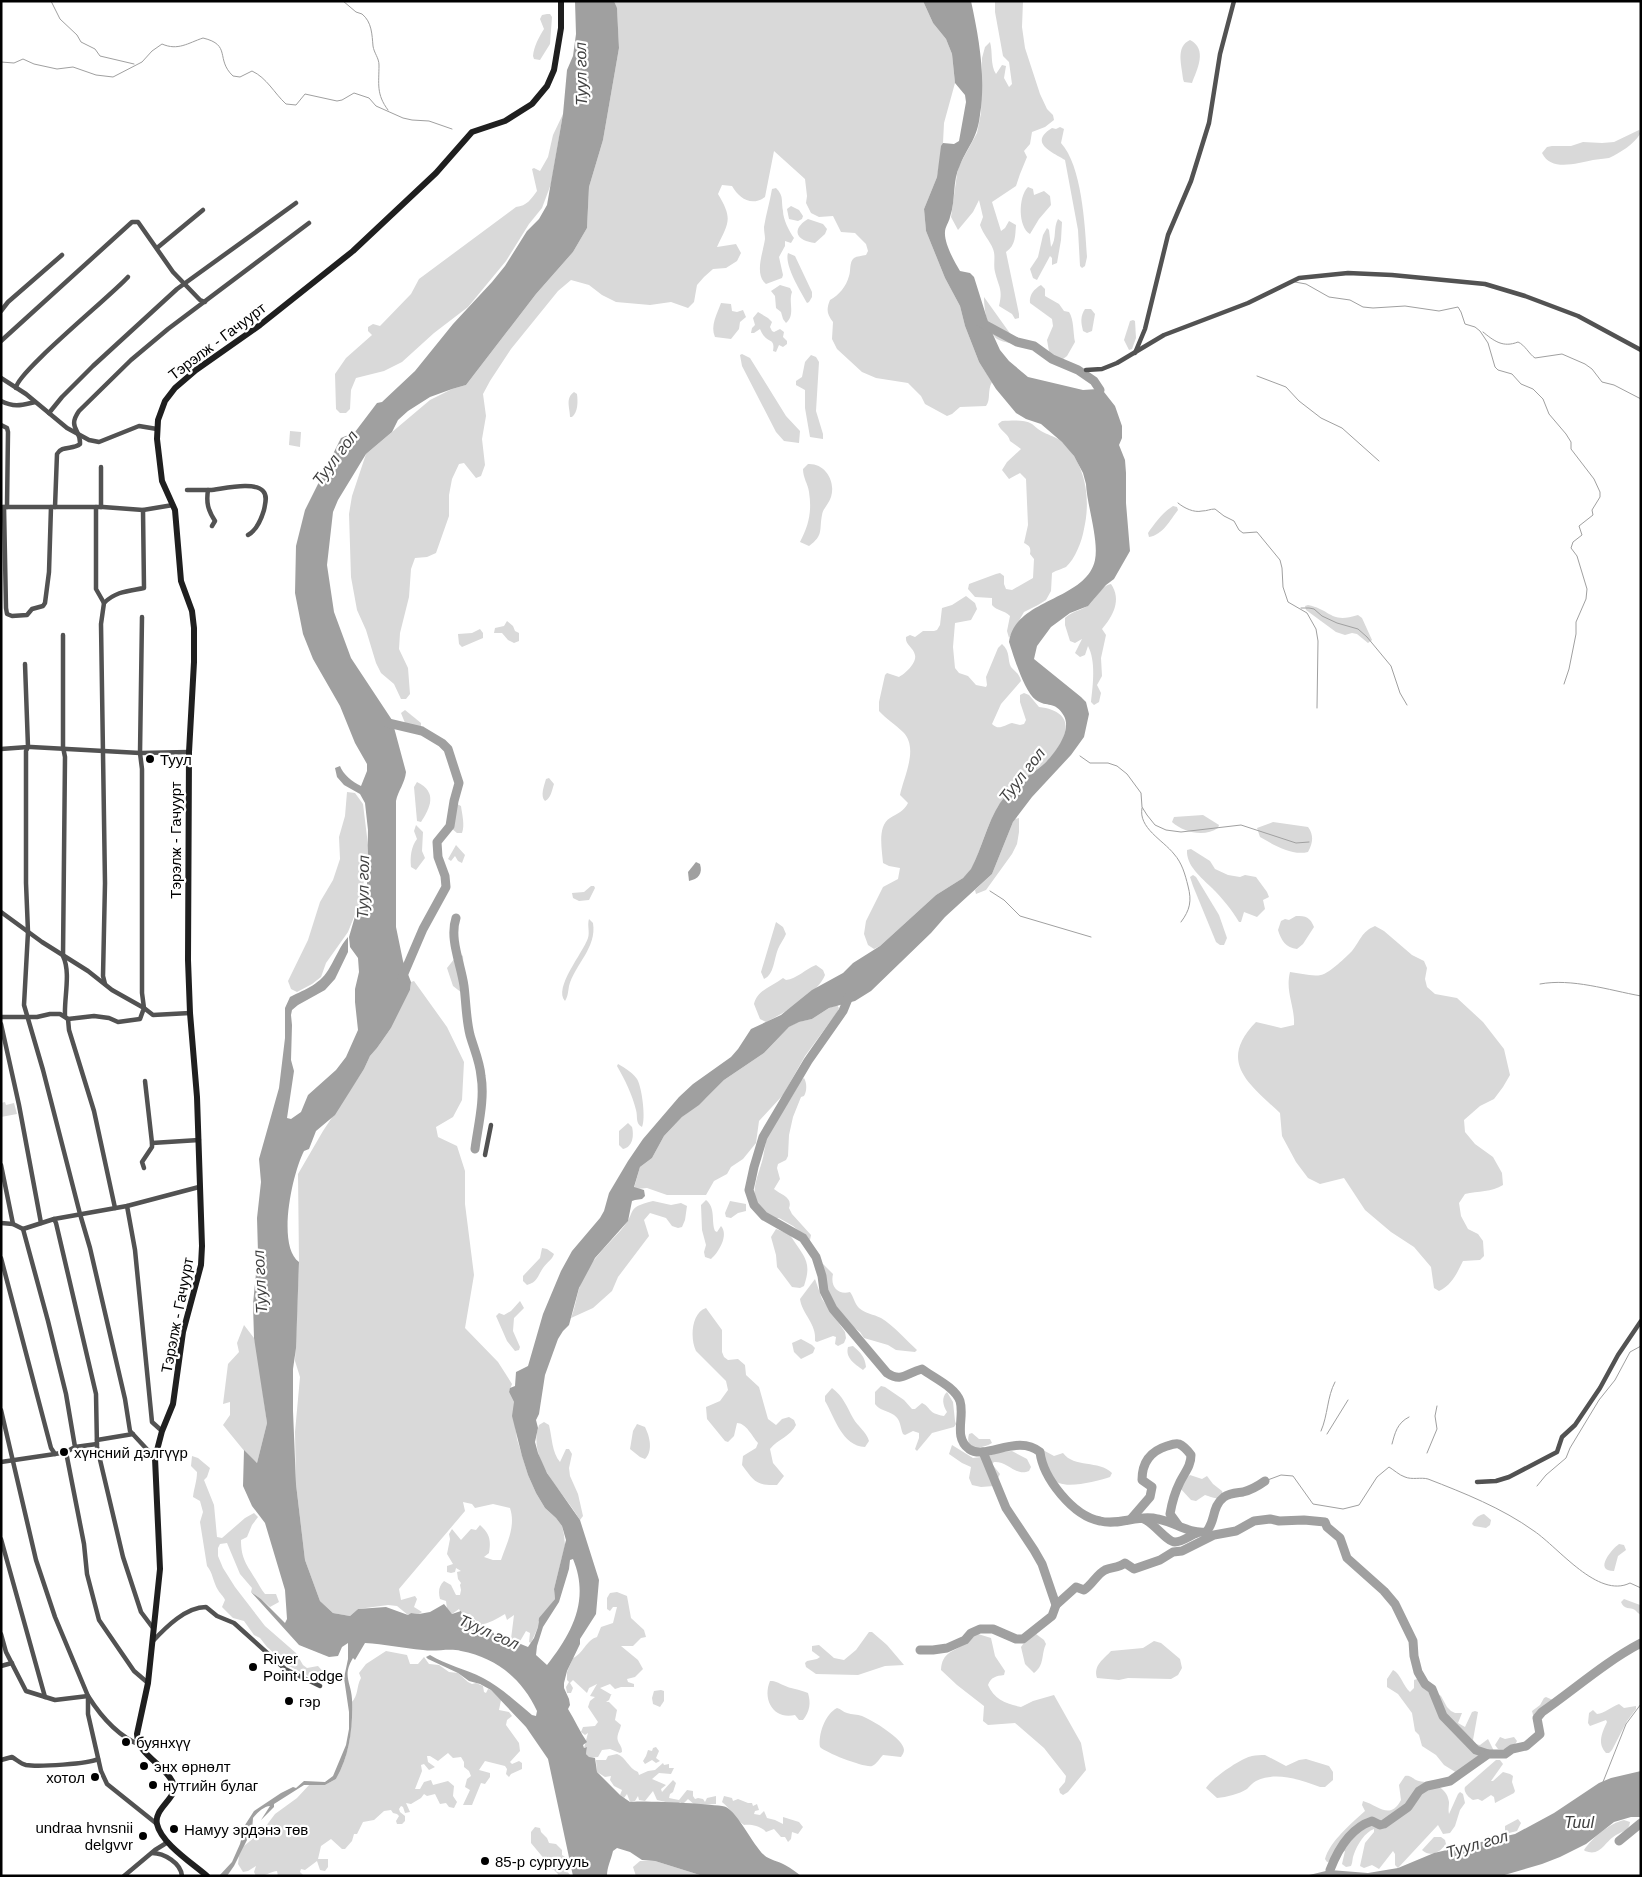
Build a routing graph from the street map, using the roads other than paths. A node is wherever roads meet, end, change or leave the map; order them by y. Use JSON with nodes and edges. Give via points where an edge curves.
{"nodes":[{"id":1,"x":561,"y":1,"type":"edge"},
{"id":2,"x":1234,"y":1,"type":"edge"},
{"id":3,"x":296,"y":202,"type":"dead end"},
{"id":4,"x":203,"y":210,"type":"dead end"},
{"id":5,"x":309,"y":224,"type":"dead end"},
{"id":6,"x":156,"y":248,"type":"junction"},
{"id":7,"x":62,"y":254,"type":"dead end"},
{"id":8,"x":128,"y":277,"type":"dead end"},
{"id":9,"x":184,"y":284,"type":"junction"},
{"id":10,"x":205,"y":302,"type":"junction"},
{"id":11,"x":1,"y":311,"type":"edge"},
{"id":12,"x":1,"y":341,"type":"edge"},
{"id":13,"x":1641,"y":350,"type":"edge"},
{"id":14,"x":1135,"y":353,"type":"junction"},
{"id":15,"x":1086,"y":370,"type":"dead end"},
{"id":16,"x":1,"y":378,"type":"edge"},
{"id":17,"x":16,"y":388,"type":"junction"},
{"id":18,"x":1,"y":401,"type":"edge"},
{"id":19,"x":35,"y":402,"type":"junction"},
{"id":20,"x":49,"y":413,"type":"junction"},
{"id":21,"x":1,"y":425,"type":"edge"},
{"id":22,"x":157,"y":429,"type":"junction"},
{"id":23,"x":78,"y":434,"type":"junction"},
{"id":24,"x":101,"y":468,"type":"dead end"},
{"id":25,"x":187,"y":490,"type":"dead end"},
{"id":26,"x":208,"y":490,"type":"junction"},
{"id":27,"x":173,"y":505,"type":"junction"},
{"id":28,"x":4,"y":507,"type":"edge"},
{"id":29,"x":53,"y":507,"type":"junction"},
{"id":30,"x":98,"y":507,"type":"junction"},
{"id":31,"x":143,"y":510,"type":"junction"},
{"id":32,"x":212,"y":526,"type":"dead end"},
{"id":33,"x":248,"y":536,"type":"dead end"},
{"id":34,"x":104,"y":603,"type":"junction"},
{"id":35,"x":142,"y":617,"type":"dead end"},
{"id":36,"x":63,"y":636,"type":"dead end"},
{"id":37,"x":25,"y":664,"type":"dead end"},
{"id":38,"x":64,"y":747,"type":"junction"},
{"id":39,"x":28,"y":748,"type":"junction"},
{"id":40,"x":1,"y":749,"type":"edge"},
{"id":41,"x":102,"y":750,"type":"junction"},
{"id":42,"x":189,"y":752,"type":"junction"},
{"id":43,"x":140,"y":753,"type":"junction"},
{"id":44,"x":1,"y":912,"type":"edge"},
{"id":45,"x":28,"y":932,"type":"junction"},
{"id":46,"x":63,"y":956,"type":"junction"},
{"id":47,"x":105,"y":984,"type":"junction"},
{"id":48,"x":144,"y":1008,"type":"junction"},
{"id":49,"x":190,"y":1013,"type":"junction"},
{"id":50,"x":26,"y":1015,"type":"junction"},
{"id":51,"x":1,"y":1016,"type":"edge"},
{"id":52,"x":67,"y":1018,"type":"junction"},
{"id":53,"x":1,"y":1024,"type":"edge"},
{"id":54,"x":145,"y":1081,"type":"dead end"},
{"id":55,"x":491,"y":1124,"type":"dead end"},
{"id":56,"x":199,"y":1140,"type":"junction"},
{"id":57,"x":152,"y":1143,"type":"junction"},
{"id":58,"x":485,"y":1155,"type":"dead end"},
{"id":59,"x":1,"y":1165,"type":"edge"},
{"id":60,"x":144,"y":1168,"type":"dead end"},
{"id":61,"x":199,"y":1187,"type":"junction"},
{"id":62,"x":126,"y":1206,"type":"junction"},
{"id":63,"x":115,"y":1208,"type":"junction"},
{"id":64,"x":80,"y":1214,"type":"junction"},
{"id":65,"x":54,"y":1219,"type":"junction"},
{"id":66,"x":1,"y":1223,"type":"edge"},
{"id":67,"x":41,"y":1223,"type":"junction"},
{"id":68,"x":13,"y":1224,"type":"junction"},
{"id":69,"x":24,"y":1229,"type":"junction"},
{"id":70,"x":1,"y":1258,"type":"edge"},
{"id":71,"x":1641,"y":1321,"type":"edge"},
{"id":72,"x":1,"y":1410,"type":"edge"},
{"id":73,"x":162,"y":1431,"type":"junction"},
{"id":74,"x":133,"y":1434,"type":"junction"},
{"id":75,"x":97,"y":1442,"type":"junction"},
{"id":76,"x":74,"y":1448,"type":"junction"},
{"id":77,"x":66,"y":1452,"type":"junction"},
{"id":78,"x":55,"y":1454,"type":"junction"},
{"id":79,"x":155,"y":1458,"type":"junction"},
{"id":80,"x":14,"y":1460,"type":"junction"},
{"id":81,"x":1,"y":1462,"type":"edge"},
{"id":82,"x":1477,"y":1482,"type":"dead end"},
{"id":83,"x":1,"y":1539,"type":"edge"},
{"id":84,"x":153,"y":1628,"type":"junction"},
{"id":85,"x":1,"y":1634,"type":"edge"},
{"id":86,"x":153,"y":1641,"type":"junction"},
{"id":87,"x":12,"y":1663,"type":"junction"},
{"id":88,"x":1,"y":1666,"type":"edge"},
{"id":89,"x":148,"y":1683,"type":"junction"},
{"id":90,"x":320,"y":1686,"type":"dead end"},
{"id":91,"x":88,"y":1696,"type":"junction"},
{"id":92,"x":45,"y":1697,"type":"junction"},
{"id":93,"x":140,"y":1745,"type":"junction"},
{"id":94,"x":98,"y":1759,"type":"junction"},
{"id":95,"x":1,"y":1760,"type":"edge"},
{"id":96,"x":157,"y":1824,"type":"junction"},
{"id":97,"x":168,"y":1842,"type":"junction"},
{"id":98,"x":152,"y":1853,"type":"junction"},
{"id":99,"x":206,"y":1875,"type":"edge"},
{"id":100,"x":124,"y":1876,"type":"edge"},
{"id":101,"x":182,"y":1876,"type":"edge"}],
"edges":[{"from":1,"to":22,"type":"main road","name":"Тэрэлж - Гачуурт","via":[[561,28],[554,70],[532,104],[514,117],[472,132],[436,173],[353,251],[183,381],[165,400]]},
{"from":2,"to":14,"type":"street","via":[[1220,54],[1209,123],[1191,181],[1168,235]]},
{"from":3,"to":9,"type":"street"},
{"from":4,"to":6,"type":"street"},
{"from":5,"to":10,"type":"street"},
{"from":6,"to":9,"type":"street"},
{"from":6,"to":12,"type":"street","via":[[138,222],[132,222]]},
{"from":7,"to":11,"type":"street"},
{"from":8,"to":17,"type":"street","via":[[36,362]]},
{"from":9,"to":10,"type":"street"},
{"from":9,"to":20,"type":"street","via":[[93,366]]},
{"from":10,"to":23,"type":"street","via":[[131,360],[79,411],[74,418]]},
{"from":13,"to":14,"type":"street","via":[[1578,316],[1485,284],[1348,273],[1299,278],[1248,303],[1164,335]]},
{"from":14,"to":15,"type":"street","via":[[1102,370]]},
{"from":16,"to":17,"type":"street"},
{"from":17,"to":19,"type":"street"},
{"from":18,"to":19,"type":"street","via":[[14,406]]},
{"from":19,"to":20,"type":"street"},
{"from":20,"to":23,"type":"street"},
{"from":21,"to":28,"type":"street","via":[[8,432]]},
{"from":22,"to":23,"type":"street","via":[[139,426],[99,442]]},
{"from":22,"to":27,"type":"main road","name":"Тэрэлж - Гачуурт","via":[[162,481]]},
{"from":23,"to":29,"type":"street","via":[[81,441],[78,446],[58,451]]},
{"from":24,"to":30,"type":"street"},
{"from":25,"to":26,"type":"street"},
{"from":26,"to":32,"type":"street","via":[[207,504],[215,521]]},
{"from":26,"to":33,"type":"street","via":[[236,486],[260,488],[264,492],[266,497],[260,521]]},
{"from":27,"to":31,"type":"street"},
{"from":27,"to":42,"type":"main road","name":"Тэрэлж - Гачуурт","via":[[181,581],[192,611],[194,628]]},
{"from":28,"to":29,"type":"street"},
{"from":28,"to":29,"type":"street","via":[[6,608],[7,614],[12,616],[27,614],[45,603]]},
{"from":29,"to":30,"type":"street"},
{"from":30,"to":31,"type":"street"},
{"from":30,"to":34,"type":"street","via":[[96,589]]},
{"from":31,"to":34,"type":"street","via":[[144,588],[118,593]]},
{"from":34,"to":41,"type":"street","via":[[101,624]]},
{"from":35,"to":43,"type":"street"},
{"from":36,"to":38,"type":"street"},
{"from":37,"to":39,"type":"street"},
{"from":38,"to":39,"type":"street"},
{"from":38,"to":41,"type":"street"},
{"from":38,"to":46,"type":"street"},
{"from":39,"to":40,"type":"street"},
{"from":39,"to":45,"type":"street"},
{"from":41,"to":43,"type":"street"},
{"from":41,"to":47,"type":"street"},
{"from":42,"to":43,"type":"street"},
{"from":42,"to":49,"type":"main road","name":"Тэрэлж - Гачуурт"},
{"from":43,"to":48,"type":"street"},
{"from":44,"to":45,"type":"street"},
{"from":45,"to":46,"type":"street"},
{"from":45,"to":50,"type":"street"},
{"from":46,"to":47,"type":"street"},
{"from":46,"to":52,"type":"street","via":[[66,961]]},
{"from":47,"to":48,"type":"street"},
{"from":48,"to":49,"type":"street","via":[[153,1015]]},
{"from":48,"to":52,"type":"street","via":[[142,1017],[135,1020],[118,1022],[94,1016]]},
{"from":49,"to":56,"type":"main road","name":"Тэрэлж - Гачуурт"},
{"from":50,"to":51,"type":"street"},
{"from":50,"to":52,"type":"street","via":[[50,1014]]},
{"from":50,"to":64,"type":"street"},
{"from":52,"to":63,"type":"street","via":[[94,1111]]},
{"from":53,"to":67,"type":"street"},
{"from":54,"to":57,"type":"street"},
{"from":55,"to":58,"type":"street"},
{"from":56,"to":57,"type":"street"},
{"from":56,"to":61,"type":"main road","name":"Тэрэлж - Гачуурт"},
{"from":57,"to":60,"type":"street","via":[[142,1162]]},
{"from":59,"to":68,"type":"street"},
{"from":61,"to":62,"type":"street"},
{"from":61,"to":73,"type":"main road","name":"Тэрэлж - Гачуурт","via":[[201,1265],[186,1318],[172,1404]]},
{"from":62,"to":63,"type":"street"},
{"from":62,"to":73,"type":"street","via":[[135,1250],[152,1422]]},
{"from":63,"to":64,"type":"street"},
{"from":64,"to":65,"type":"street"},
{"from":64,"to":74,"type":"street"},
{"from":65,"to":67,"type":"street"},
{"from":65,"to":75,"type":"street","via":[[96,1394]]},
{"from":66,"to":68,"type":"street"},
{"from":67,"to":69,"type":"street"},
{"from":68,"to":69,"type":"street"},
{"from":69,"to":76,"type":"street","via":[[64,1385]]},
{"from":70,"to":78,"type":"street"},
{"from":71,"to":82,"type":"street","via":[[1575,1425],[1562,1437],[1557,1452],[1509,1477]]},
{"from":72,"to":80,"type":"street"},
{"from":73,"to":79,"type":"main road","name":"Тэрэлж - Гачуурт"},
{"from":74,"to":75,"type":"street"},
{"from":74,"to":79,"type":"street"},
{"from":75,"to":76,"type":"street"},
{"from":75,"to":84,"type":"street","via":[[123,1557],[141,1612]]},
{"from":76,"to":77,"type":"street"},
{"from":77,"to":78,"type":"street"},
{"from":77,"to":89,"type":"street","via":[[87,1574],[99,1620],[134,1671]]},
{"from":78,"to":80,"type":"street"},
{"from":79,"to":84,"type":"main road","name":"Тэрэлж - Гачуурт","via":[[160,1569]]},
{"from":80,"to":81,"type":"street"},
{"from":80,"to":91,"type":"street","via":[[36,1560],[55,1617]]},
{"from":83,"to":92,"type":"street"},
{"from":84,"to":86,"type":"main road","name":"Тэрэлж - Гачуурт"},
{"from":85,"to":87,"type":"street"},
{"from":86,"to":89,"type":"main road","name":"Тэрэлж - Гачуурт"},
{"from":86,"to":90,"type":"street","via":[[183,1614],[206,1607],[234,1623],[285,1669]]},
{"from":87,"to":88,"type":"street"},
{"from":87,"to":92,"type":"street","via":[[26,1691]]},
{"from":89,"to":93,"type":"main road","name":"Тэрэлж - Гачуурт","via":[[137,1734]]},
{"from":91,"to":92,"type":"street","via":[[54,1700]]},
{"from":91,"to":93,"type":"street","via":[[113,1726]]},
{"from":91,"to":94,"type":"street","via":[[88,1714]]},
{"from":93,"to":96,"type":"main road","via":[[174,1784],[174,1791],[158,1814]]},
{"from":94,"to":95,"type":"street","via":[[37,1765],[26,1765],[12,1757]]},
{"from":94,"to":96,"type":"street","via":[[107,1784]]},
{"from":96,"to":97,"type":"main road"},
{"from":97,"to":98,"type":"street"},
{"from":97,"to":99,"type":"main road"},
{"from":98,"to":100,"type":"street"},
{"from":98,"to":101,"type":"street","via":[[173,1862]]}]}
